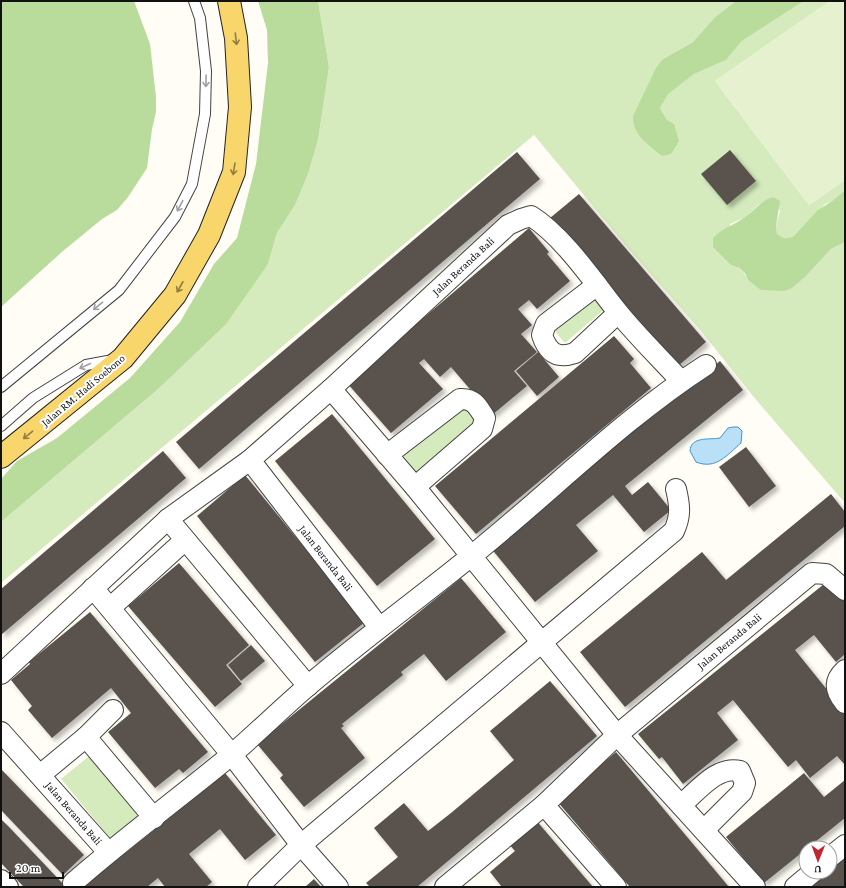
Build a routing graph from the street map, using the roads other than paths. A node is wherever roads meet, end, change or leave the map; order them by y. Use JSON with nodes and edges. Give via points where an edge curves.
{"nodes":[{"id":1,"x":194,"y":1,"type":"edge"},
{"id":2,"x":229,"y":1,"type":"edge"},
{"id":3,"x":597,"y":285,"type":"junction"},
{"id":4,"x":618,"y":312,"type":"junction"},
{"id":5,"x":123,"y":358,"type":"junction"},
{"id":6,"x":706,"y":365,"type":"dead end"},
{"id":7,"x":681,"y":381,"type":"junction"},
{"id":8,"x":1,"y":387,"type":"edge"},
{"id":9,"x":331,"y":389,"type":"junction"},
{"id":10,"x":1,"y":426,"type":"edge"},
{"id":11,"x":387,"y":455,"type":"junction"},
{"id":12,"x":1,"y":457,"type":"edge"},
{"id":13,"x":250,"y":460,"type":"junction"},
{"id":14,"x":415,"y":487,"type":"junction"},
{"id":15,"x":676,"y":490,"type":"dead end"},
{"id":16,"x":168,"y":519,"type":"junction"},
{"id":17,"x":184,"y":541,"type":"junction"},
{"id":18,"x":471,"y":556,"type":"junction"},
{"id":19,"x":93,"y":588,"type":"junction"},
{"id":20,"x":845,"y":590,"type":"edge"},
{"id":21,"x":110,"y":608,"type":"junction"},
{"id":22,"x":379,"y":627,"type":"junction"},
{"id":23,"x":542,"y":644,"type":"junction"},
{"id":24,"x":845,"y":670,"type":"edge"},
{"id":25,"x":1,"y":674,"type":"edge"},
{"id":26,"x":308,"y":686,"type":"junction"},
{"id":27,"x":845,"y":703,"type":"edge"},
{"id":28,"x":113,"y":710,"type":"dead end"},
{"id":29,"x":1,"y":732,"type":"edge"},
{"id":30,"x":617,"y":735,"type":"junction"},
{"id":31,"x":86,"y":737,"type":"junction"},
{"id":32,"x":232,"y":755,"type":"junction"},
{"id":33,"x":40,"y":775,"type":"junction"},
{"id":34,"x":544,"y":805,"type":"junction"},
{"id":35,"x":681,"y":805,"type":"junction"},
{"id":36,"x":154,"y":818,"type":"junction"},
{"id":37,"x":704,"y":830,"type":"junction"},
{"id":38,"x":302,"y":845,"type":"junction"},
{"id":39,"x":108,"y":852,"type":"junction"},
{"id":40,"x":1,"y":880,"type":"edge"},
{"id":41,"x":803,"y":880,"type":"edge"},
{"id":42,"x":73,"y":883,"type":"dead end"},
{"id":43,"x":458,"y":883,"type":"edge"},
{"id":44,"x":8,"y":887,"type":"edge"},
{"id":45,"x":258,"y":887,"type":"edge"},
{"id":46,"x":338,"y":887,"type":"edge"},
{"id":47,"x":616,"y":887,"type":"edge"},
{"id":48,"x":755,"y":887,"type":"edge"},
{"id":49,"x":795,"y":887,"type":"edge"}],
"edges":[{"from":1,"to":8,"type":"lane","one_way":true,"via":[[200,18],[206,71],[205,114],[192,184],[175,217],[119,290]]},
{"from":2,"to":5,"type":"main road","name":"Jalan RM. Hadi Soebono","one_way":true,"via":[[236,38],[240,107],[234,172],[209,235],[175,295]]},
{"from":3,"to":4,"type":"street","name":"Jalan Beranda Bali"},
{"from":3,"to":4,"type":"street","via":[[546,324],[542,335],[550,351],[566,356],[575,353]]},
{"from":3,"to":9,"type":"street","name":"Jalan Beranda Bali","via":[[538,221],[531,216],[520,218],[490,241]]},
{"from":4,"to":7,"type":"street","name":"Jalan Beranda Bali"},
{"from":5,"to":10,"type":"lane","one_way":true,"via":[[86,365],[33,398]]},
{"from":5,"to":12,"type":"main road","name":"Jalan RM. Hadi Soebono","one_way":true},
{"from":6,"to":7,"type":"street","name":"Jalan Beranda Bali"},
{"from":7,"to":18,"type":"street","name":"Jalan Beranda Bali","via":[[577,465]]},
{"from":9,"to":11,"type":"street"},
{"from":9,"to":13,"type":"street","name":"Jalan Beranda Bali"},
{"from":11,"to":14,"type":"street"},
{"from":11,"to":14,"type":"street","via":[[460,399],[468,398],[477,404],[485,418],[482,428]]},
{"from":13,"to":16,"type":"street"},
{"from":13,"to":22,"type":"street","name":"Jalan Beranda Bali"},
{"from":14,"to":18,"type":"street"},
{"from":15,"to":23,"type":"street","via":[[680,510],[674,532]]},
{"from":16,"to":17,"type":"street"},
{"from":16,"to":19,"type":"street"},
{"from":17,"to":21,"type":"street"},
{"from":17,"to":26,"type":"street"},
{"from":18,"to":22,"type":"street","name":"Jalan Beranda Bali"},
{"from":18,"to":23,"type":"street"},
{"from":19,"to":21,"type":"street"},
{"from":19,"to":25,"type":"street"},
{"from":20,"to":30,"type":"street","name":"Jalan Beranda Bali","via":[[826,574],[812,573]]},
{"from":21,"to":32,"type":"street"},
{"from":22,"to":26,"type":"street","name":"Jalan Beranda Bali"},
{"from":23,"to":30,"type":"street"},
{"from":23,"to":38,"type":"street"},
{"from":24,"to":27,"type":"street","via":[[836,681],[836,688]]},
{"from":26,"to":32,"type":"street","name":"Jalan Beranda Bali"},
{"from":28,"to":31,"type":"street","name":"Jalan Beranda Bali"},
{"from":29,"to":33,"type":"street","name":"Jalan Beranda Bali"},
{"from":30,"to":34,"type":"street","name":"Jalan Beranda Bali"},
{"from":30,"to":35,"type":"street"},
{"from":31,"to":33,"type":"street","name":"Jalan Beranda Bali"},
{"from":31,"to":36,"type":"street"},
{"from":32,"to":36,"type":"street","name":"Jalan Beranda Bali"},
{"from":32,"to":38,"type":"street"},
{"from":33,"to":39,"type":"street","name":"Jalan Beranda Bali"},
{"from":34,"to":43,"type":"street","name":"Jalan Beranda Bali"},
{"from":34,"to":47,"type":"street"},
{"from":35,"to":37,"type":"street"},
{"from":35,"to":37,"type":"street","via":[[722,772],[733,769],[740,771],[745,783],[742,792]]},
{"from":36,"to":39,"type":"street","name":"Jalan Beranda Bali"},
{"from":37,"to":48,"type":"street"},
{"from":38,"to":45,"type":"street"},
{"from":38,"to":46,"type":"street"},
{"from":39,"to":42,"type":"street","name":"Jalan Beranda Bali"},
{"from":40,"to":44,"type":"street"},
{"from":41,"to":49,"type":"street"}]}
